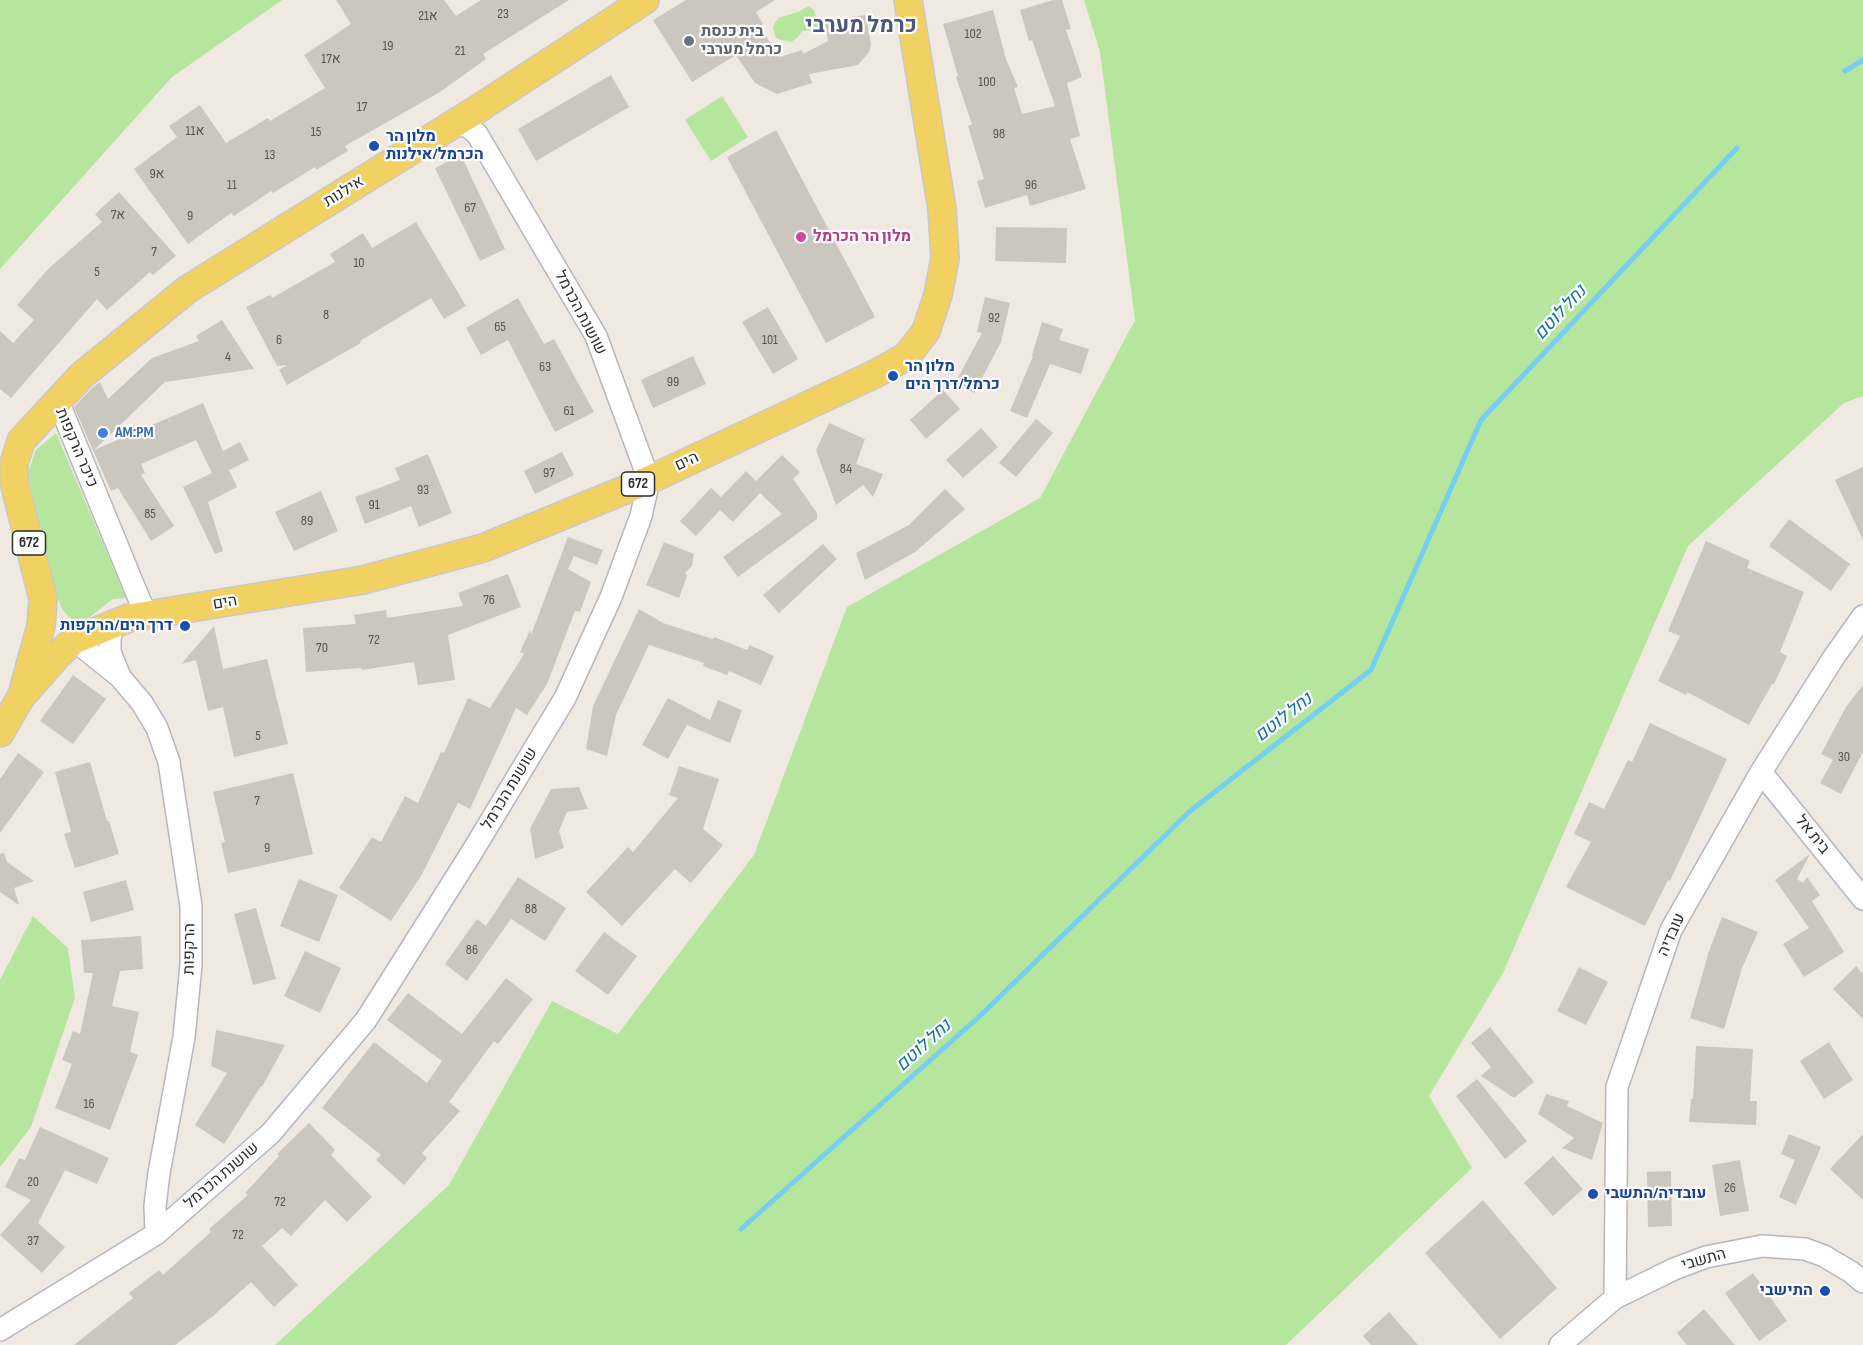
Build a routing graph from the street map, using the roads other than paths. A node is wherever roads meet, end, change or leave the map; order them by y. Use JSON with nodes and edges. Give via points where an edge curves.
{"nodes":[{"id":1,"x":645,"y":0,"type":"edge"},
{"id":2,"x":908,"y":0,"type":"edge"},
{"id":3,"x":453,"y":124,"type":"junction"},
{"id":4,"x":58,"y":401,"type":"junction"},
{"id":5,"x":650,"y":480,"type":"junction"},
{"id":6,"x":43,"y":599,"type":"junction"},
{"id":7,"x":152,"y":615,"type":"junction"},
{"id":8,"x":1863,"y":616,"type":"edge"},
{"id":9,"x":114,"y":624,"type":"junction"},
{"id":10,"x":74,"y":640,"type":"junction"},
{"id":11,"x":120,"y":677,"type":"junction"},
{"id":12,"x":21,"y":697,"type":"junction"},
{"id":13,"x":0,"y":733,"type":"edge"},
{"id":14,"x":1761,"y":772,"type":"junction"},
{"id":15,"x":1863,"y":899,"type":"edge"},
{"id":16,"x":156,"y":1234,"type":"junction"},
{"id":17,"x":1863,"y":1282,"type":"edge"},
{"id":18,"x":1615,"y":1298,"type":"junction"},
{"id":19,"x":0,"y":1330,"type":"edge"},
{"id":20,"x":1560,"y":1345,"type":"edge"}],
"edges":[{"from":1,"to":3,"type":"main road","name":"אילנות","number":"672"},
{"from":2,"to":5,"type":"main road","name":"הים","number":"672","via":[[943,219],[945,258],[926,331],[907,356],[877,374]]},
{"from":3,"to":4,"type":"main road","name":"אילנות","number":"672","via":[[188,289],[81,376]]},
{"from":3,"to":5,"type":"street","name":"שושנת הכרמל","via":[[467,126],[477,134],[596,336]]},
{"from":4,"to":6,"type":"main road","name":"כיכר הרקפות","number":"672","via":[[21,441],[14,464],[14,482]]},
{"from":4,"to":7,"type":"street","name":"כיכר הרקפות","via":[[140,601]]},
{"from":5,"to":7,"type":"main road","name":"הים","number":"672","via":[[483,548],[363,580]]},
{"from":5,"to":16,"type":"street","name":"שושנת הכרמל","via":[[612,597],[565,698],[366,1020],[271,1133]]},
{"from":6,"to":10,"type":"main road"},
{"from":6,"to":12,"type":"main road","name":"כיכר הרקפות","number":"672","via":[[42,627]]},
{"from":7,"to":9,"type":"main road","name":"הים","number":"672"},
{"from":8,"to":14,"type":"street","name":"עובדיה"},
{"from":9,"to":10,"type":"main road","name":"הים","number":"672"},
{"from":9,"to":11,"type":"street","name":"הרקפות","via":[[110,652]]},
{"from":10,"to":11,"type":"street","name":"הרקפות"},
{"from":10,"to":12,"type":"main road","name":"הים","number":"672"},
{"from":11,"to":16,"type":"street","name":"הרקפות","via":[[142,703],[165,746],[191,906],[191,965],[184,1037],[159,1173]]},
{"from":12,"to":13,"type":"main road","number":"672"},
{"from":14,"to":15,"type":"street","name":"בית אל"},
{"from":14,"to":18,"type":"street","name":"עובדיה","via":[[1671,930],[1617,1087]]},
{"from":16,"to":19,"type":"street","name":"שושנת הכרמל"},
{"from":17,"to":18,"type":"street","name":"התשבי","via":[[1824,1256],[1805,1249],[1762,1246],[1706,1257]]},
{"from":18,"to":20,"type":"street","name":"התשבי"}]}
